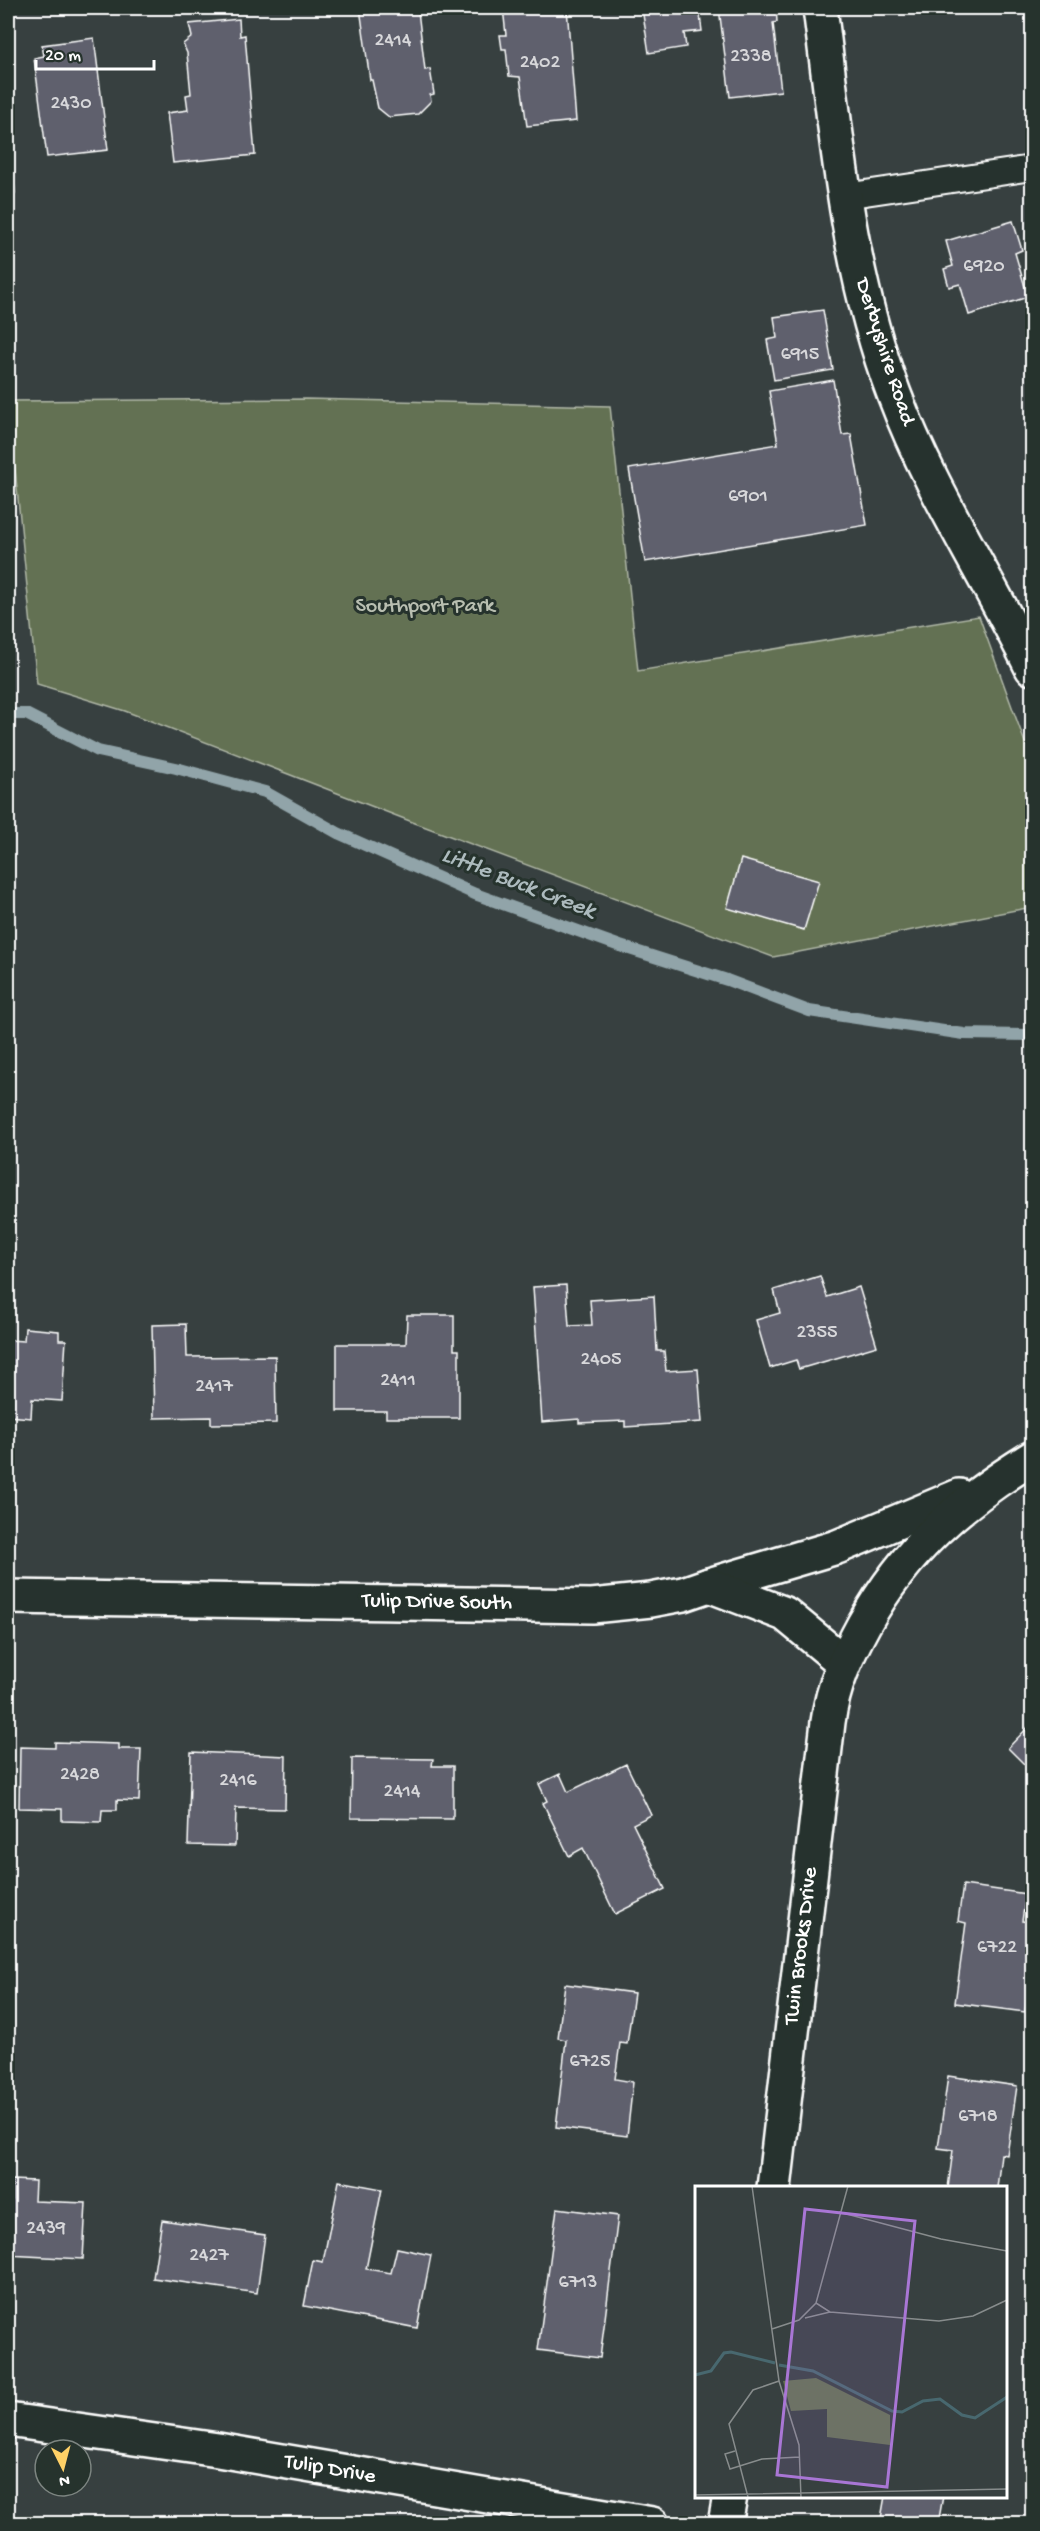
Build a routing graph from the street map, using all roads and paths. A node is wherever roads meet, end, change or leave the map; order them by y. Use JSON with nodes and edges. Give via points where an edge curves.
{"nodes":[{"id":1,"x":820,"y":8,"type":"edge"},
{"id":2,"x":1032,"y":168,"type":"edge"},
{"id":3,"x":845,"y":196,"type":"junction"},
{"id":4,"x":1032,"y":669,"type":"edge"},
{"id":5,"x":1032,"y":1458,"type":"edge"},
{"id":6,"x":992,"y":1483,"type":"junction"},
{"id":7,"x":709,"y":1585,"type":"junction"},
{"id":8,"x":8,"y":1597,"type":"edge"},
{"id":9,"x":843,"y":1662,"type":"junction"},
{"id":10,"x":774,"y":2186,"type":"edge"},
{"id":11,"x":8,"y":2420,"type":"edge"},
{"id":12,"x":730,"y":2498,"type":"edge"},
{"id":13,"x":652,"y":2523,"type":"edge"},
{"id":14,"x":725,"y":2523,"type":"edge"}],
"edges":[{"from":1,"to":3,"type":"street","name":"Derbyshire Road"},
{"from":2,"to":3,"type":"lane"},
{"from":3,"to":4,"type":"street","name":"Derbyshire Road","via":[[863,294],[894,395],[924,466]]},
{"from":5,"to":6,"type":"street"},
{"from":6,"to":7,"type":"street","name":"Tulip Drive South","via":[[837,1547]]},
{"from":6,"to":9,"type":"street","via":[[916,1548],[873,1608]]},
{"from":7,"to":8,"type":"street","name":"Tulip Drive South","via":[[651,1600],[592,1606]]},
{"from":7,"to":9,"type":"street","via":[[785,1614]]},
{"from":9,"to":10,"type":"street","name":"Twin Brooks Drive","via":[[830,1704]]},
{"from":11,"to":13,"type":"street","name":"Tulip Drive","via":[[218,2450]]},
{"from":12,"to":14,"type":"street"}]}
